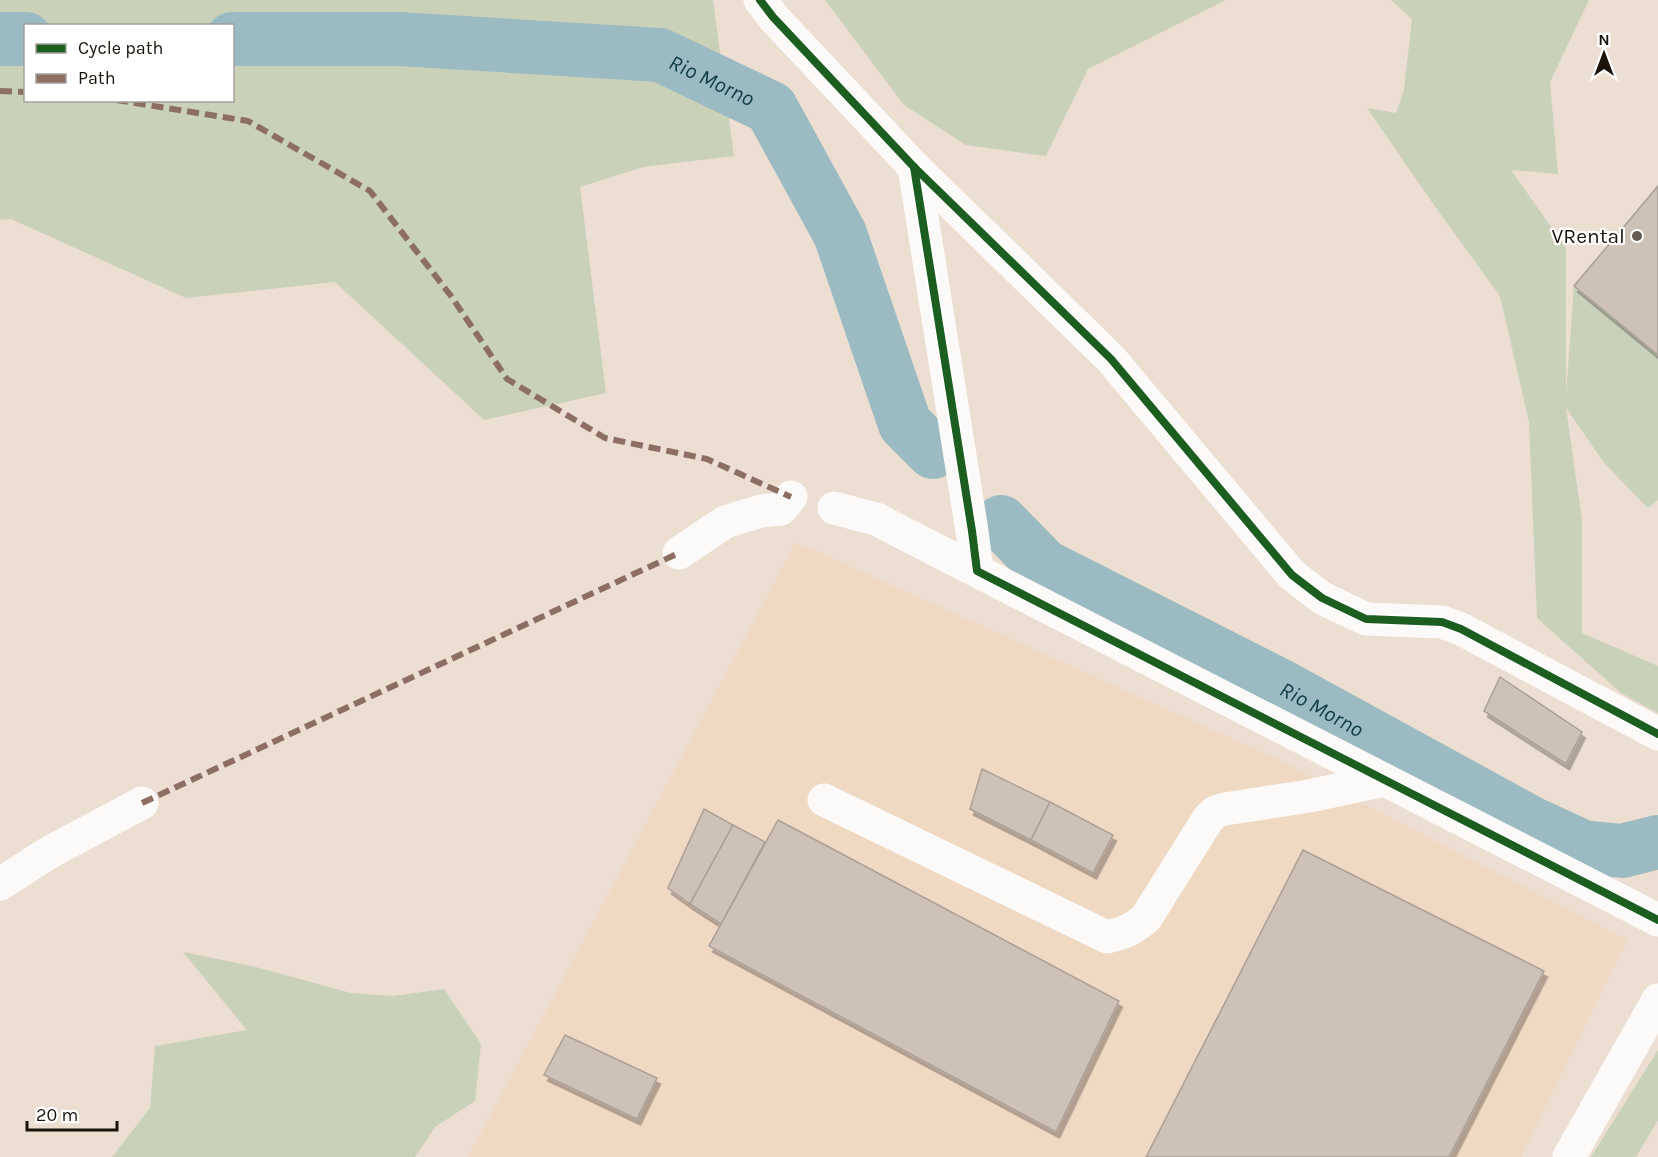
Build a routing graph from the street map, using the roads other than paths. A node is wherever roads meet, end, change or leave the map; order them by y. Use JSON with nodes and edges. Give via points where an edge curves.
{"nodes":[{"id":1,"x":760,"y":0,"type":"edge"},
{"id":2,"x":914,"y":166,"type":"junction"},
{"id":3,"x":791,"y":497,"type":"dead end"},
{"id":4,"x":834,"y":508,"type":"dead end"},
{"id":5,"x":679,"y":553,"type":"dead end"},
{"id":6,"x":977,"y":571,"type":"junction"},
{"id":7,"x":1658,"y":734,"type":"edge"},
{"id":8,"x":1384,"y":780,"type":"junction"},
{"id":9,"x":824,"y":800,"type":"dead end"},
{"id":10,"x":142,"y":803,"type":"dead end"},
{"id":11,"x":0,"y":884,"type":"edge"},
{"id":12,"x":1658,"y":920,"type":"edge"},
{"id":13,"x":1658,"y":1000,"type":"edge"},
{"id":14,"x":1569,"y":1157,"type":"edge"}],
"edges":[{"from":1,"to":2,"type":"street"},
{"from":2,"to":6,"type":"street"},
{"from":2,"to":7,"type":"street","via":[[1111,359],[1292,575],[1322,598],[1366,619],[1442,622],[1461,628]]},
{"from":3,"to":5,"type":"street","via":[[781,509],[725,522]]},
{"from":4,"to":6,"type":"street","via":[[876,519]]},
{"from":6,"to":8,"type":"street"},
{"from":8,"to":9,"type":"street","via":[[1215,812],[1146,918],[1134,929],[1107,937]]},
{"from":8,"to":12,"type":"street"},
{"from":10,"to":11,"type":"street","via":[[50,852]]},
{"from":13,"to":14,"type":"street"}]}
